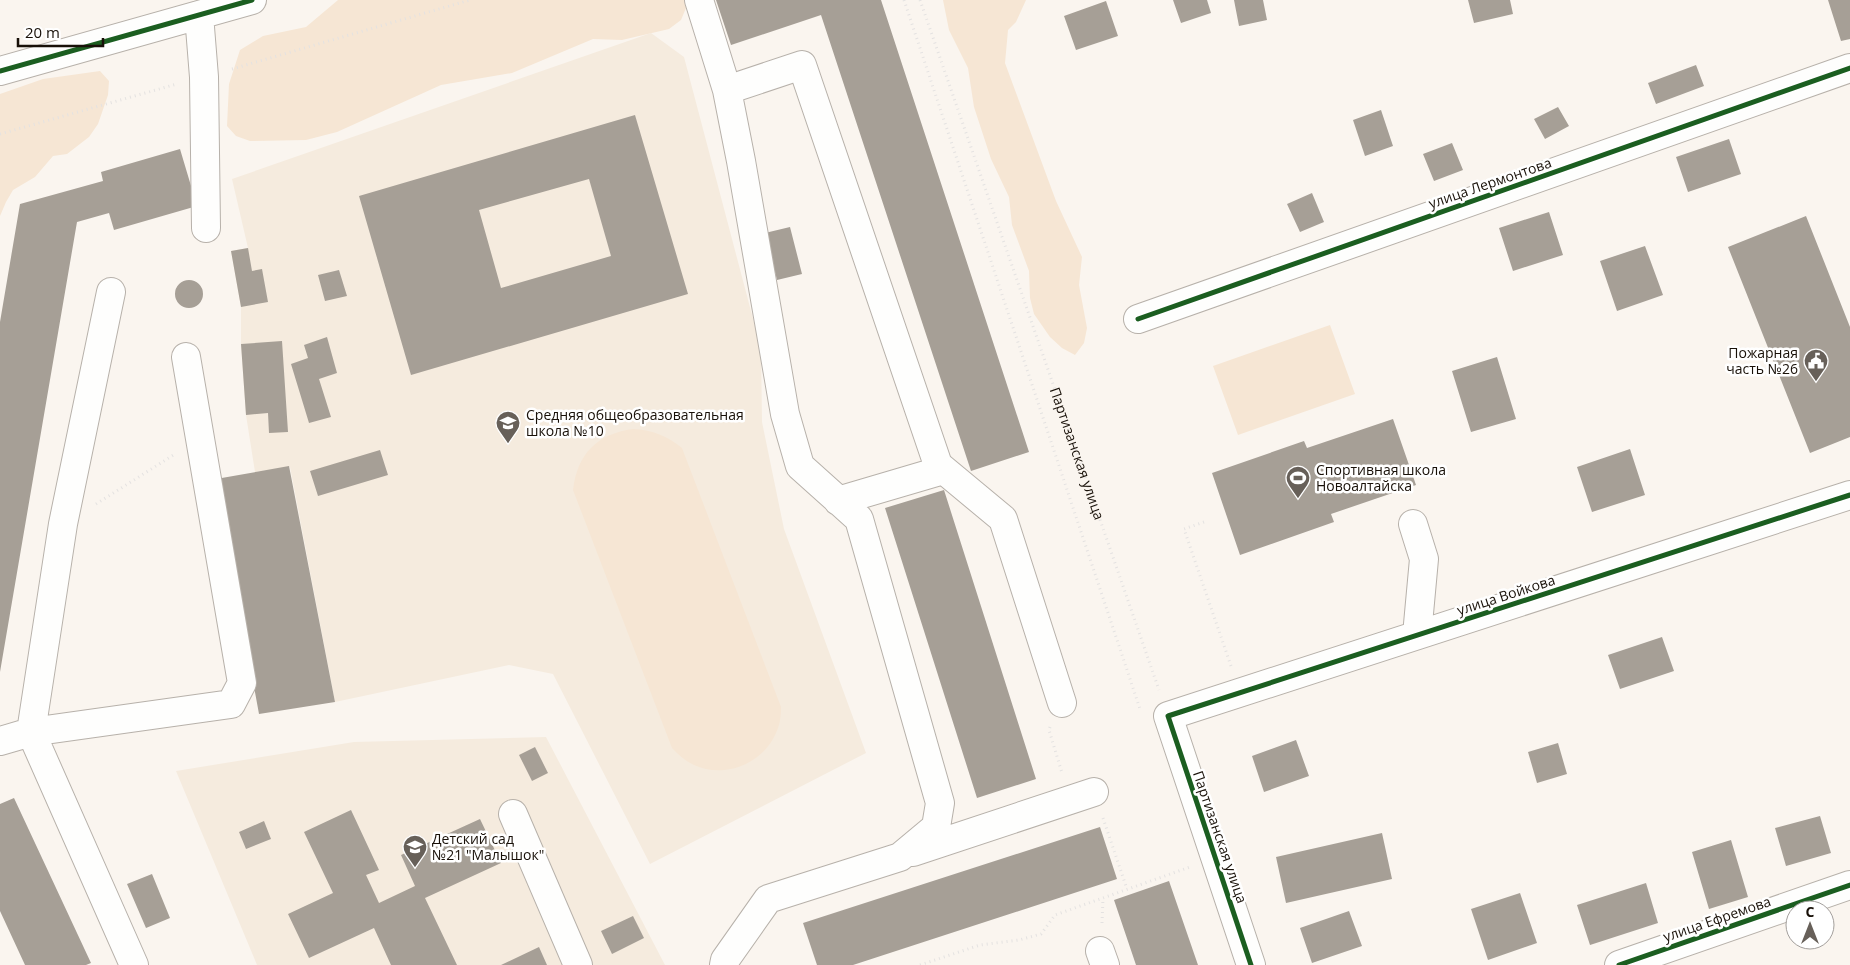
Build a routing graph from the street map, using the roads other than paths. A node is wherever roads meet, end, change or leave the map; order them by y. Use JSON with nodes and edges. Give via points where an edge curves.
{"nodes":[{"id":1,"x":252,"y":0,"type":"edge"},
{"id":2,"x":699,"y":0,"type":"edge"},
{"id":3,"x":199,"y":15,"type":"junction"},
{"id":4,"x":1850,"y":68,"type":"edge"},
{"id":5,"x":0,"y":71,"type":"edge"},
{"id":6,"x":726,"y":90,"type":"junction"},
{"id":7,"x":206,"y":228,"type":"dead end"},
{"id":8,"x":111,"y":292,"type":"dead end"},
{"id":9,"x":1138,"y":319,"type":"dead end"},
{"id":10,"x":186,"y":357,"type":"dead end"},
{"id":11,"x":943,"y":470,"type":"junction"},
{"id":12,"x":1850,"y":495,"type":"edge"},
{"id":13,"x":838,"y":502,"type":"junction"},
{"id":14,"x":1413,"y":524,"type":"dead end"},
{"id":15,"x":1417,"y":635,"type":"junction"},
{"id":16,"x":1062,"y":703,"type":"road end"},
{"id":17,"x":1155,"y":716,"type":"joint"},
{"id":18,"x":31,"y":732,"type":"junction"},
{"id":19,"x":0,"y":741,"type":"edge"},
{"id":20,"x":1083,"y":796,"type":"road end"},
{"id":21,"x":513,"y":814,"type":"dead end"},
{"id":22,"x":900,"y":857,"type":"junction"},
{"id":23,"x":1850,"y":885,"type":"edge"},
{"id":24,"x":730,"y":963,"type":"edge"},
{"id":25,"x":134,"y":965,"type":"edge"},
{"id":26,"x":578,"y":965,"type":"edge"},
{"id":27,"x":1252,"y":965,"type":"edge"},
{"id":28,"x":1619,"y":965,"type":"edge"}],
"edges":[{"from":1,"to":3,"type":"street"},
{"from":2,"to":6,"type":"street"},
{"from":3,"to":5,"type":"street"},
{"from":3,"to":7,"type":"street","via":[[204,77]]},
{"from":4,"to":9,"type":"street","name":"улица Лермонтова"},
{"from":6,"to":11,"type":"street","via":[[802,66],[938,466]]},
{"from":6,"to":13,"type":"street","via":[[785,414],[800,466]]},
{"from":8,"to":18,"type":"street","via":[[63,524]]},
{"from":10,"to":18,"type":"street","via":[[242,684],[231,704]]},
{"from":11,"to":13,"type":"street"},
{"from":11,"to":16,"type":"street","via":[[1003,518]]},
{"from":12,"to":15,"type":"street","name":"улица Войкова"},
{"from":13,"to":22,"type":"street","via":[[859,520],[940,803],[936,827]]},
{"from":14,"to":15,"type":"street","via":[[1424,559]]},
{"from":15,"to":17,"type":"street","name":"улица Войкова","via":[[1240,693]]},
{"from":17,"to":27,"type":"street","name":"Партизанская улица"},
{"from":18,"to":19,"type":"street"},
{"from":18,"to":25,"type":"street"},
{"from":20,"to":22,"type":"street"},
{"from":21,"to":26,"type":"street"},
{"from":22,"to":24,"type":"street","via":[[768,899]]},
{"from":23,"to":28,"type":"street","name":"улица Ефремова"}]}
